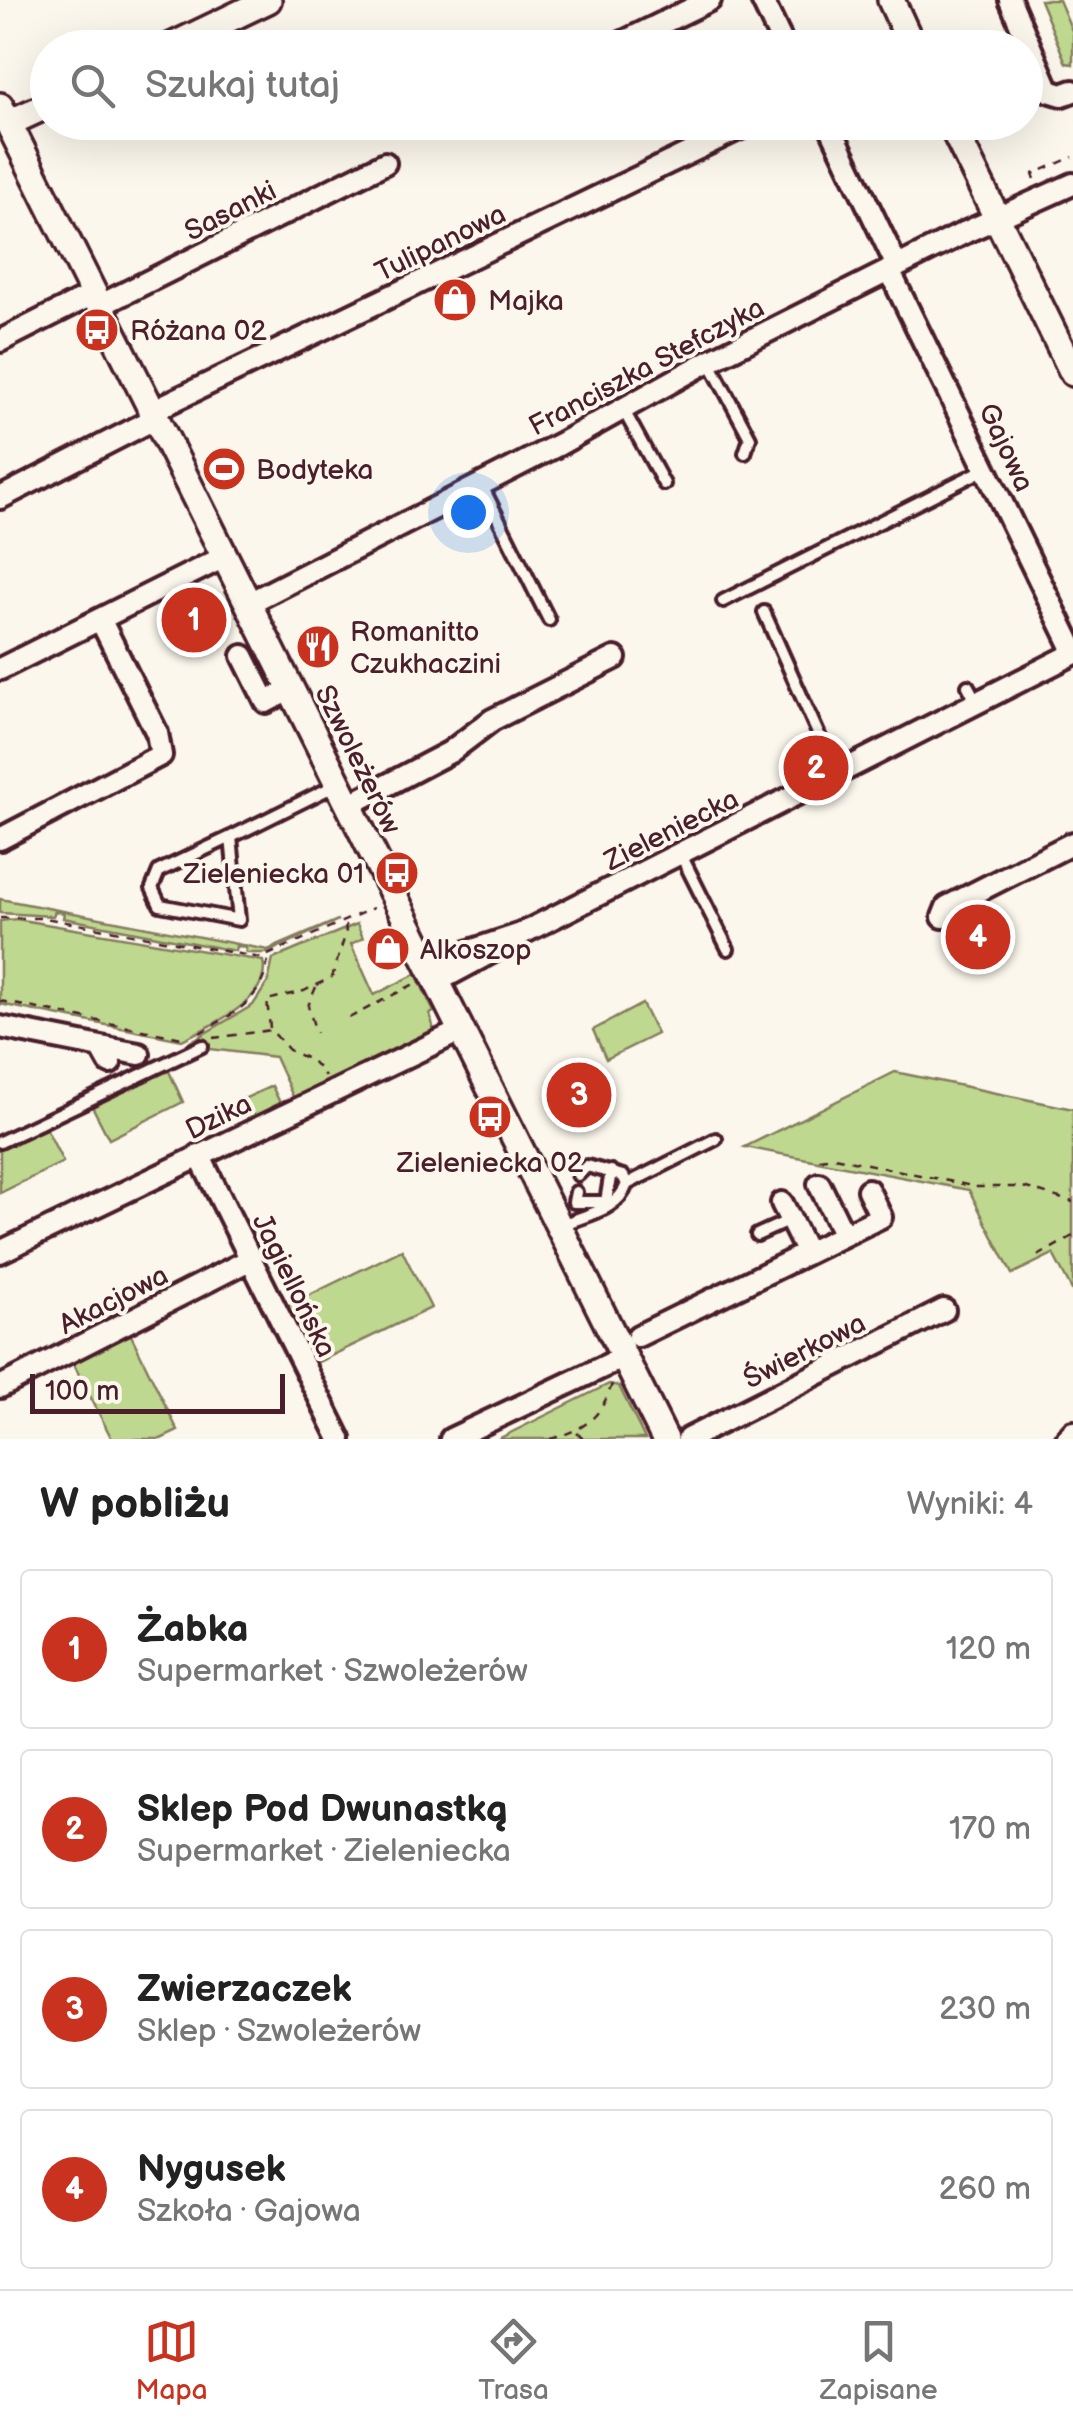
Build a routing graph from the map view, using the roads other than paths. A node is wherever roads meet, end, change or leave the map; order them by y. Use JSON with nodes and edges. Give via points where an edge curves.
{"nodes":[{"id":1,"x":268,"y":0,"type":"edge"},
{"id":2,"x":710,"y":0,"type":"edge"},
{"id":3,"x":762,"y":0,"type":"edge"},
{"id":4,"x":891,"y":0,"type":"edge"},
{"id":5,"x":1010,"y":0,"type":"edge"},
{"id":6,"x":206,"y":30,"type":"edge"},
{"id":7,"x":648,"y":30,"type":"edge"},
{"id":8,"x":776,"y":30,"type":"edge"},
{"id":9,"x":904,"y":30,"type":"edge"},
{"id":10,"x":1023,"y":30,"type":"edge"},
{"id":11,"x":1043,"y":77,"type":"edge"},
{"id":12,"x":1073,"y":91,"type":"edge"},
{"id":13,"x":30,"y":107,"type":"edge"},
{"id":14,"x":2,"y":110,"type":"edge"},
{"id":15,"x":716,"y":140,"type":"edge"},
{"id":16,"x":837,"y":140,"type":"edge"},
{"id":17,"x":959,"y":140,"type":"edge"},
{"id":18,"x":385,"y":163,"type":"dead end"},
{"id":19,"x":1073,"y":184,"type":"edge"},
{"id":20,"x":997,"y":218,"type":"junction"},
{"id":21,"x":904,"y":267,"type":"junction"},
{"id":22,"x":96,"y":300,"type":"junction"},
{"id":23,"x":0,"y":342,"type":"edge"},
{"id":24,"x":709,"y":361,"type":"junction"},
{"id":25,"x":1073,"y":373,"type":"edge"},
{"id":26,"x":623,"y":409,"type":"junction"},
{"id":27,"x":154,"y":415,"type":"junction"},
{"id":28,"x":745,"y":453,"type":"dead end"},
{"id":29,"x":988,"y":468,"type":"junction"},
{"id":30,"x":480,"y":484,"type":"junction"},
{"id":31,"x":664,"y":484,"type":"dead end"},
{"id":32,"x":0,"y":498,"type":"edge"},
{"id":33,"x":211,"y":560,"type":"junction"},
{"id":34,"x":724,"y":600,"type":"dead end"},
{"id":35,"x":249,"y":604,"type":"junction"},
{"id":36,"x":764,"y":612,"type":"dead end"},
{"id":37,"x":100,"y":620,"type":"junction"},
{"id":38,"x":549,"y":620,"type":"dead end"},
{"id":39,"x":1073,"y":652,"type":"edge"},
{"id":40,"x":243,"y":656,"type":"dead end"},
{"id":41,"x":615,"y":658,"type":"dead end"},
{"id":42,"x":0,"y":670,"type":"edge"},
{"id":43,"x":291,"y":689,"type":"junction"},
{"id":44,"x":837,"y":777,"type":"junction"},
{"id":45,"x":344,"y":794,"type":"junction"},
{"id":46,"x":231,"y":837,"type":"junction"},
{"id":47,"x":0,"y":839,"type":"edge"},
{"id":48,"x":1073,"y":843,"type":"edge"},
{"id":49,"x":681,"y":855,"type":"junction"},
{"id":50,"x":942,"y":917,"type":"dead end"},
{"id":51,"x":728,"y":950,"type":"dead end"},
{"id":52,"x":429,"y":976,"type":"junction"},
{"id":53,"x":0,"y":1027,"type":"edge"},
{"id":54,"x":460,"y":1031,"type":"junction"},
{"id":55,"x":205,"y":1042,"type":"road end"},
{"id":56,"x":139,"y":1054,"type":"dead end"},
{"id":57,"x":716,"y":1139,"type":"dead end"},
{"id":58,"x":0,"y":1142,"type":"edge"},
{"id":59,"x":199,"y":1155,"type":"junction"},
{"id":60,"x":611,"y":1171,"type":"junction"},
{"id":61,"x":587,"y":1173,"type":"dead end"},
{"id":62,"x":627,"y":1184,"type":"junction"},
{"id":63,"x":819,"y":1184,"type":"dead end"},
{"id":64,"x":868,"y":1190,"type":"dead end"},
{"id":65,"x":583,"y":1201,"type":"junction"},
{"id":66,"x":786,"y":1211,"type":"joint"},
{"id":67,"x":558,"y":1227,"type":"junction"},
{"id":68,"x":758,"y":1235,"type":"dead end"},
{"id":69,"x":844,"y":1235,"type":"junction"},
{"id":70,"x":0,"y":1252,"type":"edge"},
{"id":71,"x":807,"y":1253,"type":"junction"},
{"id":72,"x":252,"y":1260,"type":"junction"},
{"id":73,"x":944,"y":1310,"type":"dead end"},
{"id":74,"x":622,"y":1354,"type":"junction"},
{"id":75,"x":0,"y":1387,"type":"edge"},
{"id":76,"x":484,"y":1432,"type":"edge"},
{"id":77,"x":1073,"y":1432,"type":"edge"},
{"id":78,"x":340,"y":1439,"type":"edge"},
{"id":79,"x":452,"y":1439,"type":"edge"},
{"id":80,"x":665,"y":1439,"type":"edge"},
{"id":81,"x":688,"y":1439,"type":"edge"},
{"id":82,"x":1067,"y":1439,"type":"edge"}],
"edges":[{"from":1,"to":6,"type":"street"},
{"from":2,"to":7,"type":"street"},
{"from":3,"to":8,"type":"street"},
{"from":4,"to":9,"type":"street"},
{"from":5,"to":10,"type":"street"},
{"from":11,"to":12,"type":"street","via":[[1049,91]]},
{"from":13,"to":14,"type":"street"},
{"from":14,"to":22,"type":"street","name":"Szwoleżerów"},
{"from":15,"to":27,"type":"street","name":"Tulipanowa"},
{"from":16,"to":21,"type":"street","name":"Gajowa"},
{"from":17,"to":20,"type":"street"},
{"from":18,"to":22,"type":"street","name":"Sasanki"},
{"from":19,"to":20,"type":"street","name":"Franciszka Stefczyka"},
{"from":20,"to":21,"type":"street","name":"Franciszka Stefczyka"},
{"from":20,"to":25,"type":"street"},
{"from":21,"to":24,"type":"street","name":"Franciszka Stefczyka"},
{"from":21,"to":29,"type":"street","name":"Gajowa","via":[[909,326]]},
{"from":22,"to":23,"type":"street","name":"Sasanki"},
{"from":22,"to":27,"type":"street","name":"Szwoleżerów"},
{"from":24,"to":26,"type":"street","name":"Franciszka Stefczyka"},
{"from":24,"to":28,"type":"lane","via":[[750,438]]},
{"from":26,"to":30,"type":"street","name":"Franciszka Stefczyka"},
{"from":26,"to":31,"type":"lane"},
{"from":27,"to":32,"type":"street","name":"Tulipanowa"},
{"from":27,"to":33,"type":"street","name":"Szwoleżerów"},
{"from":29,"to":34,"type":"lane"},
{"from":29,"to":39,"type":"street","name":"Gajowa"},
{"from":30,"to":35,"type":"street","name":"Franciszka Stefczyka"},
{"from":30,"to":38,"type":"lane"},
{"from":33,"to":35,"type":"street","name":"Szwoleżerów"},
{"from":33,"to":37,"type":"street"},
{"from":35,"to":43,"type":"street","name":"Szwoleżerów"},
{"from":36,"to":44,"type":"lane"},
{"from":37,"to":42,"type":"street"},
{"from":37,"to":47,"type":"street","via":[[157,732],[161,755]]},
{"from":39,"to":44,"type":"street","name":"Zieleniecka","via":[[973,695]]},
{"from":40,"to":43,"type":"street","via":[[266,702]]},
{"from":41,"to":45,"type":"street","via":[[492,720],[450,752]]},
{"from":43,"to":45,"type":"street","name":"Szwoleżerów"},
{"from":44,"to":49,"type":"street","name":"Zieleniecka"},
{"from":45,"to":46,"type":"lane"},
{"from":45,"to":52,"type":"street","name":"Szwoleżerów"},
{"from":46,"to":46,"type":"lane","via":[[239,920],[160,905],[152,888],[159,871]]},
{"from":48,"to":50,"type":"street","via":[[946,907]]},
{"from":49,"to":51,"type":"lane"},
{"from":49,"to":52,"type":"street","name":"Zieleniecka"},
{"from":52,"to":54,"type":"street","name":"Szwoleżerów"},
{"from":53,"to":56,"type":"street","via":[[106,1055]]},
{"from":54,"to":59,"type":"street","name":"Dzika"},
{"from":54,"to":67,"type":"street","name":"Szwoleżerów","via":[[526,1146]]},
{"from":55,"to":58,"type":"lane"},
{"from":57,"to":62,"type":"lane"},
{"from":59,"to":70,"type":"street","name":"Dzika"},
{"from":59,"to":72,"type":"street","name":"Jagiellońska"},
{"from":60,"to":61,"type":"lane"},
{"from":60,"to":62,"type":"lane"},
{"from":60,"to":65,"type":"lane","via":[[606,1202]]},
{"from":62,"to":65,"type":"lane","via":[[613,1204]]},
{"from":63,"to":69,"type":"street"},
{"from":64,"to":69,"type":"street","via":[[881,1216]]},
{"from":65,"to":67,"type":"lane"},
{"from":66,"to":68,"type":"lane"},
{"from":66,"to":71,"type":"street"},
{"from":67,"to":74,"type":"street","name":"Szwoleżerów"},
{"from":69,"to":71,"type":"street"},
{"from":71,"to":74,"type":"street"},
{"from":72,"to":75,"type":"street","name":"Akacjowa"},
{"from":72,"to":78,"type":"street","name":"Jagiellońska"},
{"from":73,"to":81,"type":"street","name":"Świerkowa"},
{"from":74,"to":76,"type":"street"},
{"from":74,"to":80,"type":"street","name":"Szwoleżerów"},
{"from":76,"to":79,"type":"street"},
{"from":77,"to":82,"type":"street"}]}
